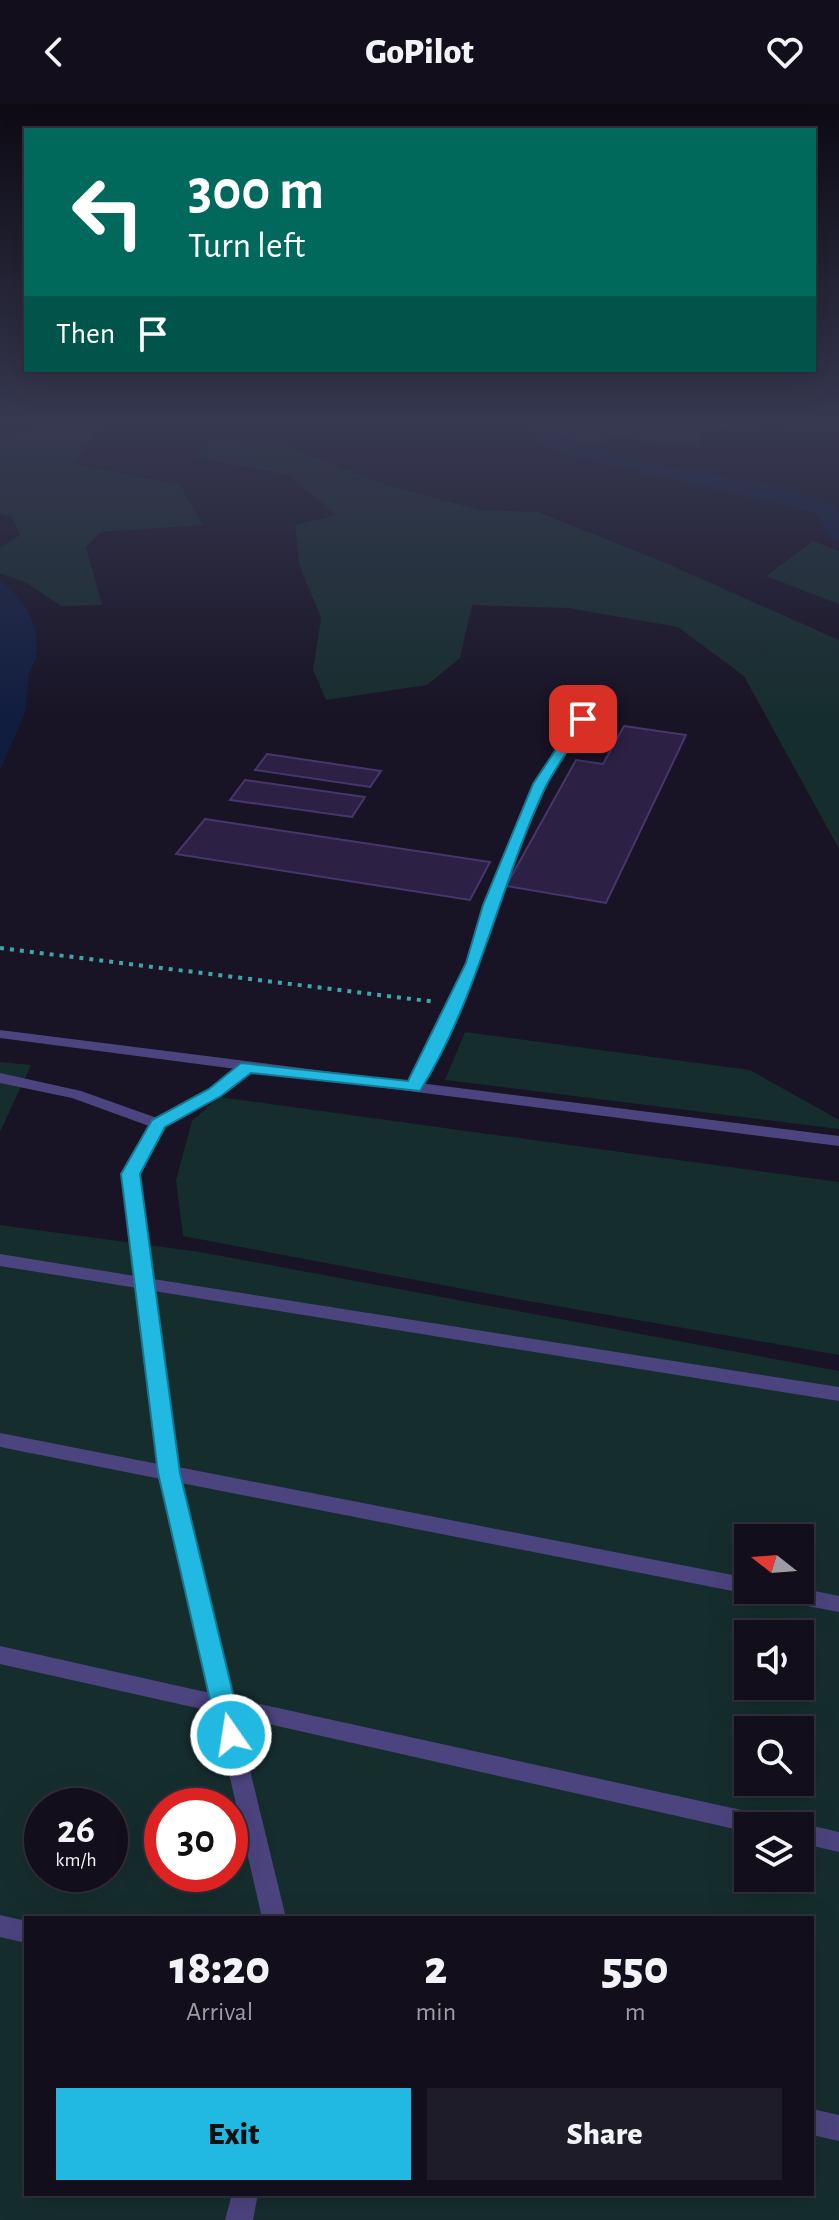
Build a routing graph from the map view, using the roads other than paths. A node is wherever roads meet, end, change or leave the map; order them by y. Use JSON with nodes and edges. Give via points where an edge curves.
{"nodes":[{"id":1,"x":583,"y":719,"type":"dead end"},
{"id":2,"x":0,"y":1034,"type":"edge"},
{"id":3,"x":247,"y":1067,"type":"junction"},
{"id":4,"x":0,"y":1078,"type":"edge"},
{"id":5,"x":414,"y":1087,"type":"junction"},
{"id":6,"x":158,"y":1124,"type":"junction"},
{"id":7,"x":839,"y":1141,"type":"edge"},
{"id":8,"x":0,"y":1260,"type":"edge"},
{"id":9,"x":146,"y":1282,"type":"junction"},
{"id":10,"x":839,"y":1394,"type":"edge"},
{"id":11,"x":0,"y":1440,"type":"edge"},
{"id":12,"x":169,"y":1473,"type":"junction"},
{"id":13,"x":734,"y":1583,"type":"edge"},
{"id":14,"x":814,"y":1599,"type":"edge"},
{"id":15,"x":839,"y":1604,"type":"edge"},
{"id":16,"x":0,"y":1655,"type":"edge"},
{"id":17,"x":224,"y":1705,"type":"junction"},
{"id":18,"x":734,"y":1818,"type":"edge"},
{"id":19,"x":814,"y":1836,"type":"edge"},
{"id":20,"x":839,"y":1842,"type":"edge"},
{"id":21,"x":274,"y":1916,"type":"edge"},
{"id":22,"x":0,"y":1926,"type":"edge"},
{"id":23,"x":24,"y":1932,"type":"edge"},
{"id":24,"x":814,"y":2122,"type":"edge"},
{"id":25,"x":839,"y":2128,"type":"edge"},
{"id":26,"x":245,"y":2196,"type":"edge"},
{"id":27,"x":239,"y":2220,"type":"edge"}],
"edges":[{"from":1,"to":5,"type":"lane","via":[[540,784],[491,905],[474,963]]},
{"from":2,"to":3,"type":"street"},
{"from":3,"to":5,"type":"street"},
{"from":3,"to":6,"type":"street"},
{"from":4,"to":6,"type":"street","via":[[76,1094]]},
{"from":5,"to":7,"type":"street"},
{"from":6,"to":9,"type":"street","via":[[131,1174]]},
{"from":8,"to":9,"type":"street"},
{"from":9,"to":10,"type":"street"},
{"from":9,"to":12,"type":"street"},
{"from":11,"to":12,"type":"street"},
{"from":12,"to":13,"type":"street"},
{"from":12,"to":17,"type":"street"},
{"from":14,"to":15,"type":"street"},
{"from":16,"to":17,"type":"street"},
{"from":17,"to":18,"type":"street"},
{"from":17,"to":21,"type":"street"},
{"from":19,"to":20,"type":"street"},
{"from":22,"to":23,"type":"street"},
{"from":24,"to":25,"type":"street"},
{"from":26,"to":27,"type":"street"}]}
